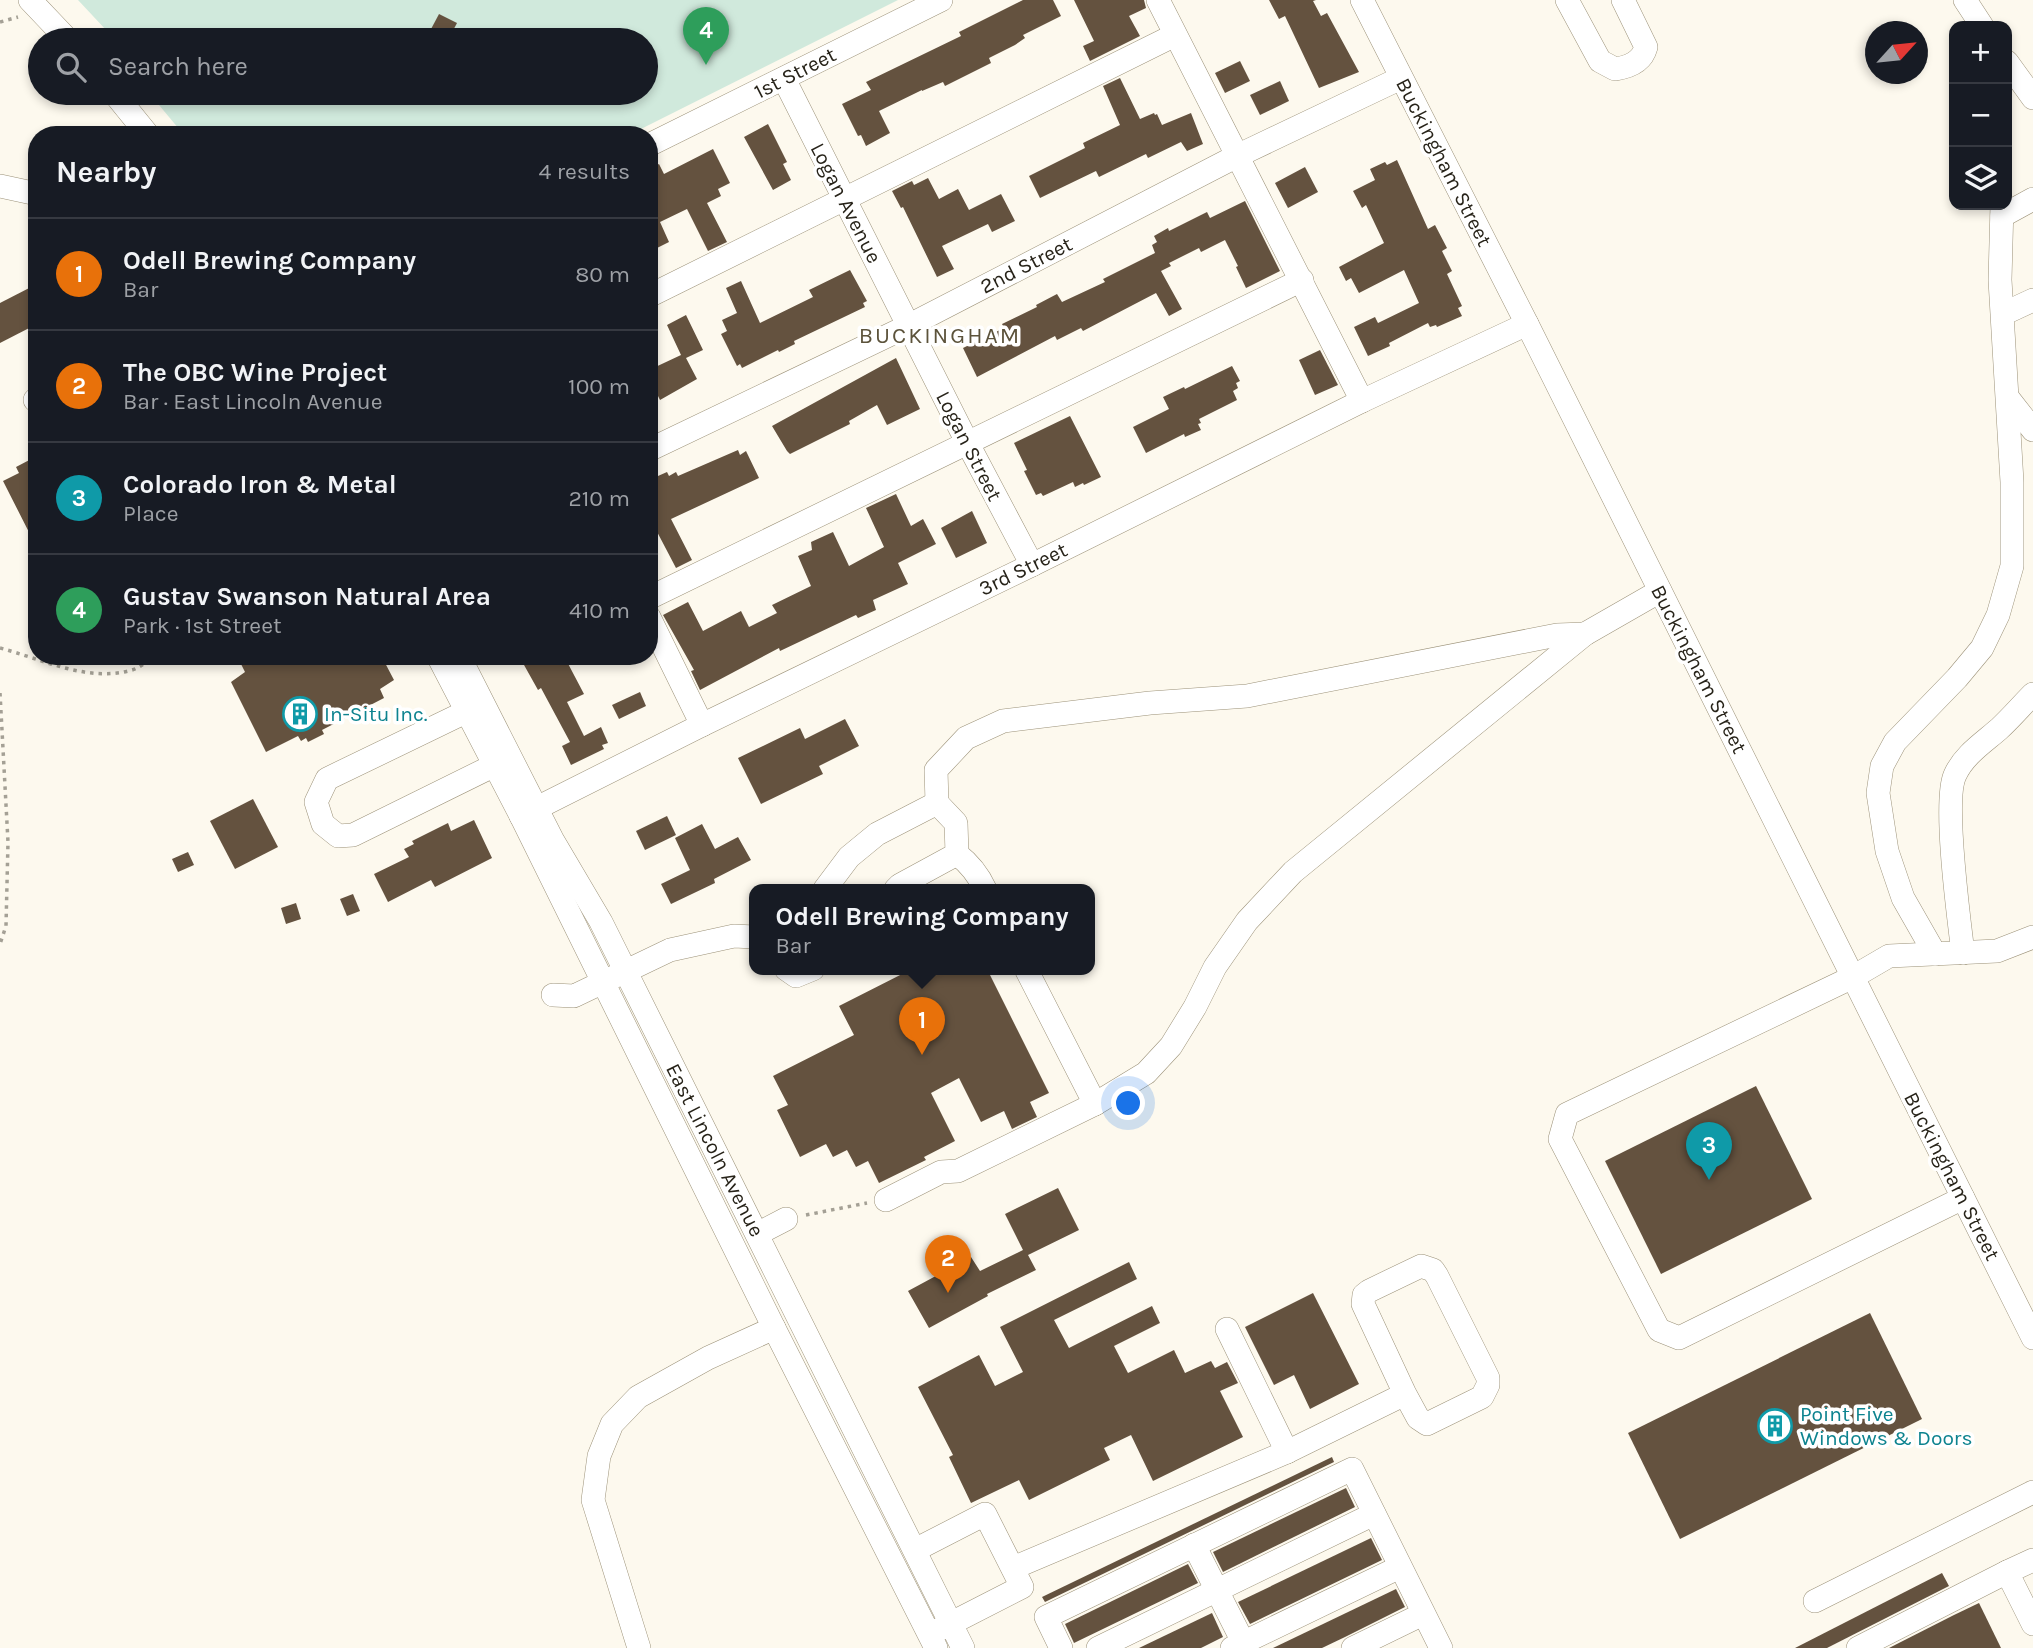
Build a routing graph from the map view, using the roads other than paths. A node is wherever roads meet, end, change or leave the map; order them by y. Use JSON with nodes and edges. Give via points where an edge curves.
{"nodes":[{"id":1,"x":941,"y":0,"type":"edge"},
{"id":2,"x":1158,"y":0,"type":"edge"},
{"id":3,"x":1362,"y":0,"type":"edge"},
{"id":4,"x":1567,"y":0,"type":"edge"},
{"id":5,"x":1623,"y":0,"type":"edge"},
{"id":6,"x":1965,"y":0,"type":"edge"},
{"id":7,"x":24,"y":9,"type":"edge"},
{"id":8,"x":1979,"y":21,"type":"edge"},
{"id":9,"x":51,"y":28,"type":"edge"},
{"id":10,"x":1175,"y":35,"type":"junction"},
{"id":11,"x":2012,"y":69,"type":"edge"},
{"id":12,"x":1401,"y":78,"type":"junction"},
{"id":13,"x":784,"y":79,"type":"junction"},
{"id":14,"x":2033,"y":98,"type":"edge"},
{"id":15,"x":124,"y":105,"type":"edge"},
{"id":16,"x":141,"y":126,"type":"edge"},
{"id":17,"x":658,"y":141,"type":"edge"},
{"id":18,"x":1237,"y":156,"type":"junction"},
{"id":19,"x":0,"y":186,"type":"edge"},
{"id":20,"x":28,"y":192,"type":"edge"},
{"id":21,"x":2033,"y":199,"type":"edge"},
{"id":22,"x":844,"y":200,"type":"junction"},
{"id":23,"x":2012,"y":206,"type":"edge"},
{"id":24,"x":2002,"y":210,"type":"edge"},
{"id":25,"x":1302,"y":280,"type":"junction"},
{"id":26,"x":658,"y":292,"type":"edge"},
{"id":27,"x":2033,"y":300,"type":"edge"},
{"id":28,"x":2003,"y":314,"type":"junction"},
{"id":29,"x":1527,"y":324,"type":"junction"},
{"id":30,"x":908,"y":326,"type":"junction"},
{"id":31,"x":2008,"y":398,"type":"junction"},
{"id":32,"x":1362,"y":401,"type":"junction"},
{"id":33,"x":2033,"y":430,"type":"edge"},
{"id":34,"x":968,"y":444,"type":"junction"},
{"id":35,"x":658,"y":446,"type":"edge"},
{"id":36,"x":1031,"y":565,"type":"junction"},
{"id":37,"x":1660,"y":591,"type":"junction"},
{"id":38,"x":658,"y":594,"type":"edge"},
{"id":39,"x":1585,"y":634,"type":"junction"},
{"id":40,"x":658,"y":636,"type":"edge"},
{"id":41,"x":444,"y":665,"type":"edge"},
{"id":42,"x":461,"y":665,"type":"edge"},
{"id":43,"x":2033,"y":694,"type":"edge"},
{"id":44,"x":474,"y":708,"type":"junction"},
{"id":45,"x":702,"y":725,"type":"junction"},
{"id":46,"x":502,"y":761,"type":"junction"},
{"id":47,"x":937,"y":803,"type":"junction"},
{"id":48,"x":528,"y":813,"type":"junction"},
{"id":49,"x":957,"y":854,"type":"junction"},
{"id":50,"x":829,"y":884,"type":"edge"},
{"id":51,"x":900,"y":884,"type":"edge"},
{"id":52,"x":983,"y":884,"type":"edge"},
{"id":53,"x":749,"y":937,"type":"edge"},
{"id":54,"x":2033,"y":937,"type":"edge"},
{"id":55,"x":1963,"y":953,"type":"junction"},
{"id":56,"x":1935,"y":954,"type":"junction"},
{"id":57,"x":625,"y":970,"type":"junction"},
{"id":58,"x":1029,"y":975,"type":"edge"},
{"id":59,"x":1853,"y":977,"type":"junction"},
{"id":60,"x":603,"y":982,"type":"junction"},
{"id":61,"x":553,"y":995,"type":"dead end"},
{"id":62,"x":1095,"y":1104,"type":"junction"},
{"id":63,"x":1963,"y":1198,"type":"junction"},
{"id":64,"x":886,"y":1200,"type":"road end"},
{"id":65,"x":786,"y":1219,"type":"road end"},
{"id":66,"x":757,"y":1234,"type":"junction"},
{"id":67,"x":774,"y":1328,"type":"junction"},
{"id":68,"x":1227,"y":1329,"type":"dead end"},
{"id":69,"x":2033,"y":1338,"type":"edge"},
{"id":70,"x":1405,"y":1394,"type":"junction"},
{"id":71,"x":1287,"y":1452,"type":"junction"},
{"id":72,"x":2033,"y":1492,"type":"edge"},
{"id":73,"x":1374,"y":1514,"type":"junction"},
{"id":74,"x":1194,"y":1545,"type":"junction"},
{"id":75,"x":915,"y":1550,"type":"junction"},
{"id":76,"x":2033,"y":1560,"type":"edge"},
{"id":77,"x":1401,"y":1567,"type":"junction"},
{"id":78,"x":1013,"y":1568,"type":"junction"},
{"id":79,"x":2007,"y":1573,"type":"junction"},
{"id":80,"x":1217,"y":1590,"type":"junction"},
{"id":81,"x":1815,"y":1601,"type":"dead end"},
{"id":82,"x":1423,"y":1614,"type":"junction"},
{"id":83,"x":951,"y":1624,"type":"junction"},
{"id":84,"x":2033,"y":1624,"type":"edge"},
{"id":85,"x":933,"y":1641,"type":"edge"},
{"id":86,"x":1240,"y":1646,"type":"edge"},
{"id":87,"x":639,"y":1648,"type":"edge"},
{"id":88,"x":963,"y":1648,"type":"edge"},
{"id":89,"x":1061,"y":1648,"type":"edge"},
{"id":90,"x":1098,"y":1648,"type":"edge"},
{"id":91,"x":1353,"y":1648,"type":"edge"},
{"id":92,"x":1441,"y":1648,"type":"edge"},
{"id":93,"x":1858,"y":1648,"type":"edge"}],
"edges":[{"from":1,"to":13,"type":"street","name":"1st Street"},
{"from":2,"to":10,"type":"street"},
{"from":3,"to":12,"type":"street","name":"Buckingham Street"},
{"from":4,"to":5,"type":"street","via":[[1600,61],[1615,69],[1638,61],[1646,47]]},
{"from":6,"to":8,"type":"street"},
{"from":7,"to":9,"type":"street"},
{"from":10,"to":18,"type":"street"},
{"from":10,"to":22,"type":"street"},
{"from":11,"to":14,"type":"street"},
{"from":12,"to":18,"type":"street","name":"2nd Street"},
{"from":12,"to":29,"type":"street","name":"Buckingham Street"},
{"from":13,"to":17,"type":"street","name":"1st Street"},
{"from":13,"to":22,"type":"street","name":"Logan Avenue"},
{"from":15,"to":16,"type":"street"},
{"from":18,"to":25,"type":"street"},
{"from":18,"to":30,"type":"street","name":"2nd Street"},
{"from":19,"to":20,"type":"street"},
{"from":21,"to":23,"type":"street"},
{"from":22,"to":26,"type":"street"},
{"from":22,"to":30,"type":"street","name":"Logan Avenue"},
{"from":24,"to":28,"type":"street"},
{"from":25,"to":32,"type":"street"},
{"from":25,"to":34,"type":"street"},
{"from":27,"to":28,"type":"street"},
{"from":28,"to":31,"type":"street"},
{"from":29,"to":32,"type":"street","name":"3rd Street"},
{"from":29,"to":37,"type":"street","name":"Buckingham Street"},
{"from":30,"to":34,"type":"street","name":"Logan Street"},
{"from":30,"to":35,"type":"street","name":"2nd Street"},
{"from":31,"to":33,"type":"street"},
{"from":31,"to":56,"type":"street","via":[[2012,566],[1998,615],[1982,648],[1895,742],[1882,766],[1878,793],[1887,851],[1903,898]]},
{"from":32,"to":36,"type":"street","name":"3rd Street"},
{"from":34,"to":36,"type":"street","name":"Logan Street"},
{"from":34,"to":38,"type":"street"},
{"from":36,"to":45,"type":"street","name":"3rd Street"},
{"from":37,"to":39,"type":"street"},
{"from":37,"to":59,"type":"street","name":"Buckingham Street"},
{"from":39,"to":47,"type":"street","via":[[1557,635],[1247,696],[1003,721],[966,738],[936,770]]},
{"from":39,"to":62,"type":"street","via":[[1293,872],[1247,921],[1171,1046],[1146,1073]]},
{"from":40,"to":45,"type":"street"},
{"from":41,"to":44,"type":"street","name":"East Lincoln Avenue"},
{"from":42,"to":44,"type":"street","name":"East Lincoln Avenue"},
{"from":43,"to":55,"type":"street","via":[[1965,759],[1953,777],[1951,814]]},
{"from":44,"to":46,"type":"street","name":"East Lincoln Avenue"},
{"from":44,"to":46,"type":"street","via":[[327,779],[316,802],[323,824],[338,836],[353,835]]},
{"from":45,"to":48,"type":"street","name":"3rd Street"},
{"from":46,"to":48,"type":"street","name":"East Lincoln Avenue"},
{"from":47,"to":49,"type":"street","via":[[957,823]]},
{"from":47,"to":50,"type":"street","via":[[877,834],[849,857]]},
{"from":48,"to":57,"type":"street","name":"East Lincoln Avenue","via":[[601,922]]},
{"from":48,"to":60,"type":"street","name":"East Lincoln Avenue"},
{"from":49,"to":51,"type":"street"},
{"from":49,"to":52,"type":"street"},
{"from":53,"to":57,"type":"street","via":[[670,950]]},
{"from":54,"to":55,"type":"street","via":[[1997,951]]},
{"from":55,"to":56,"type":"street"},
{"from":56,"to":59,"type":"street","via":[[1889,956]]},
{"from":57,"to":60,"type":"street"},
{"from":57,"to":66,"type":"street","name":"East Lincoln Avenue"},
{"from":58,"to":62,"type":"street"},
{"from":59,"to":63,"type":"street","name":"Buckingham Street"},
{"from":59,"to":63,"type":"street","via":[[1567,1114],[1560,1139],[1660,1330],[1679,1338]]},
{"from":60,"to":61,"type":"street","via":[[574,996]]},
{"from":60,"to":67,"type":"street","name":"East Lincoln Avenue"},
{"from":62,"to":64,"type":"street","via":[[958,1171],[941,1172]]},
{"from":63,"to":69,"type":"street","name":"Buckingham Street"},
{"from":65,"to":66,"type":"street"},
{"from":66,"to":75,"type":"street","name":"East Lincoln Avenue"},
{"from":67,"to":85,"type":"street","name":"East Lincoln Avenue"},
{"from":67,"to":87,"type":"street","via":[[638,1397],[612,1424],[599,1456],[593,1500]]},
{"from":68,"to":71,"type":"street"},
{"from":70,"to":70,"type":"street","via":[[1363,1299],[1369,1291],[1421,1266],[1437,1276],[1488,1385],[1482,1397],[1427,1424],[1418,1418]]},
{"from":70,"to":71,"type":"street"},
{"from":71,"to":78,"type":"street"},
{"from":72,"to":81,"type":"street"},
{"from":73,"to":74,"type":"street","via":[[1352,1469]]},
{"from":73,"to":77,"type":"street"},
{"from":73,"to":80,"type":"street"},
{"from":74,"to":80,"type":"street"},
{"from":74,"to":89,"type":"street","via":[[1046,1616]]},
{"from":75,"to":78,"type":"street","via":[[985,1514]]},
{"from":75,"to":83,"type":"street","name":"East Lincoln Avenue"},
{"from":76,"to":79,"type":"street"},
{"from":77,"to":82,"type":"street"},
{"from":77,"to":86,"type":"street"},
{"from":78,"to":83,"type":"street","via":[[1023,1587]]},
{"from":79,"to":84,"type":"street"},
{"from":79,"to":93,"type":"street"},
{"from":80,"to":86,"type":"street"},
{"from":80,"to":90,"type":"street"},
{"from":82,"to":91,"type":"street"},
{"from":82,"to":92,"type":"street"},
{"from":83,"to":85,"type":"street"},
{"from":83,"to":88,"type":"street","name":"East Lincoln Avenue"}]}
